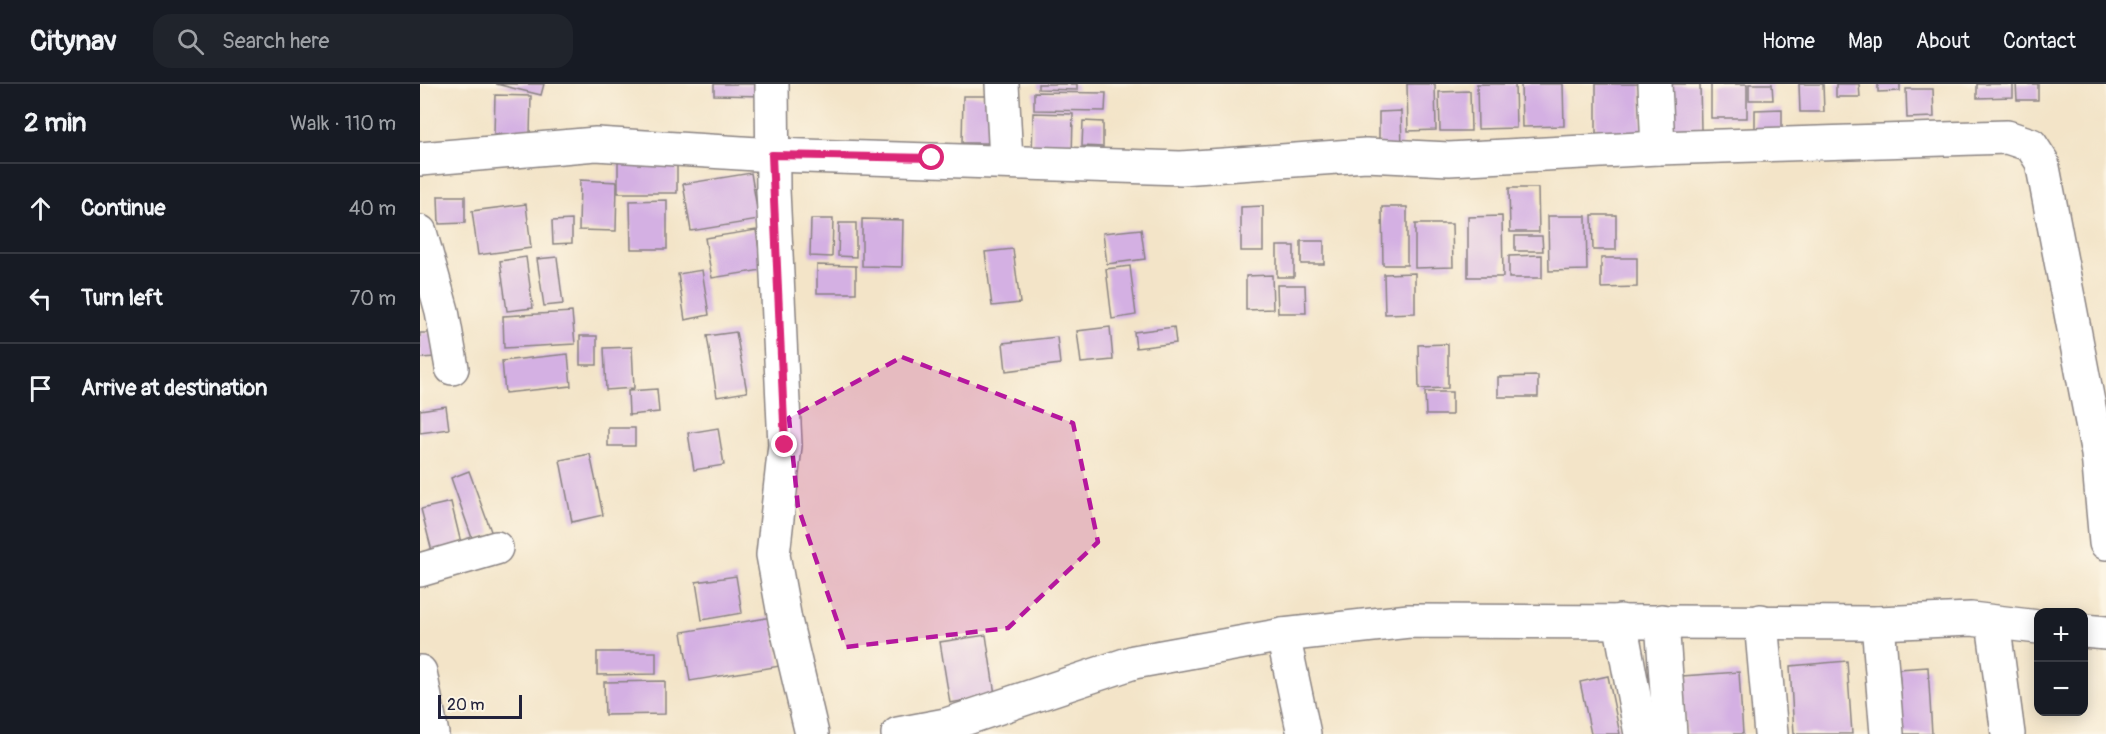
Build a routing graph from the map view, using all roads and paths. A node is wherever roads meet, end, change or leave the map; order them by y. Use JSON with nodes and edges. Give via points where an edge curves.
{"nodes":[{"id":1,"x":772,"y":84,"type":"edge"},
{"id":2,"x":1002,"y":84,"type":"edge"},
{"id":3,"x":1655,"y":84,"type":"edge"},
{"id":4,"x":1658,"y":148,"type":"junction"},
{"id":5,"x":772,"y":155,"type":"junction"},
{"id":6,"x":420,"y":159,"type":"edge"},
{"id":7,"x":1006,"y":161,"type":"junction"},
{"id":8,"x":420,"y":232,"type":"edge"},
{"id":9,"x":452,"y":368,"type":"dead end"},
{"id":10,"x":2106,"y":543,"type":"edge"},
{"id":11,"x":496,"y":548,"type":"dead end"},
{"id":12,"x":420,"y":570,"type":"edge"},
{"id":13,"x":1620,"y":621,"type":"junction"},
{"id":14,"x":1662,"y":621,"type":"junction"},
{"id":15,"x":1761,"y":621,"type":"junction"},
{"id":16,"x":1993,"y":622,"type":"junction"},
{"id":17,"x":1878,"y":623,"type":"junction"},
{"id":18,"x":2034,"y":627,"type":"edge"},
{"id":19,"x":2088,"y":631,"type":"edge"},
{"id":20,"x":2106,"y":633,"type":"edge"},
{"id":21,"x":1283,"y":635,"type":"junction"},
{"id":22,"x":420,"y":672,"type":"edge"},
{"id":23,"x":432,"y":734,"type":"edge"},
{"id":24,"x":812,"y":734,"type":"edge"},
{"id":25,"x":898,"y":734,"type":"edge"},
{"id":26,"x":1304,"y":734,"type":"edge"},
{"id":27,"x":1641,"y":734,"type":"edge"},
{"id":28,"x":1670,"y":734,"type":"edge"},
{"id":29,"x":1771,"y":734,"type":"edge"},
{"id":30,"x":1887,"y":734,"type":"edge"},
{"id":31,"x":2008,"y":734,"type":"edge"}],
"edges":[{"from":1,"to":5,"type":"street"},
{"from":2,"to":7,"type":"street"},
{"from":3,"to":4,"type":"street"},
{"from":4,"to":7,"type":"street","via":[[1449,159],[1366,155],[1181,168]]},
{"from":4,"to":10,"type":"street","via":[[2007,136],[2031,145],[2042,162],[2098,454]]},
{"from":5,"to":6,"type":"street","via":[[596,144]]},
{"from":5,"to":7,"type":"street"},
{"from":5,"to":24,"type":"street","via":[[785,445],[772,555]]},
{"from":8,"to":9,"type":"street","via":[[442,311]]},
{"from":11,"to":12,"type":"street"},
{"from":13,"to":14,"type":"street"},
{"from":13,"to":21,"type":"street","via":[[1408,621]]},
{"from":13,"to":27,"type":"street"},
{"from":14,"to":15,"type":"street"},
{"from":14,"to":28,"type":"street"},
{"from":15,"to":17,"type":"street"},
{"from":15,"to":29,"type":"street"},
{"from":16,"to":17,"type":"street","via":[[1971,619]]},
{"from":16,"to":18,"type":"street"},
{"from":16,"to":31,"type":"street"},
{"from":17,"to":30,"type":"street"},
{"from":19,"to":20,"type":"street"},
{"from":21,"to":25,"type":"street","via":[[1134,662],[946,725]]},
{"from":21,"to":26,"type":"street"},
{"from":22,"to":23,"type":"street"}]}
